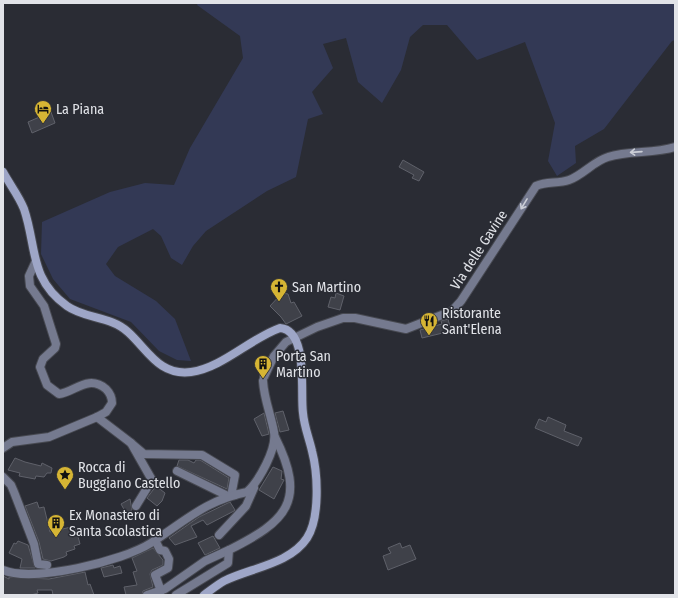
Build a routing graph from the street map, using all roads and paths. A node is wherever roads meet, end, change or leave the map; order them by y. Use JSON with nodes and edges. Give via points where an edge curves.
{"nodes":[{"id":1,"x":675,"y":148,"type":"edge"},
{"id":2,"x":3,"y":172,"type":"edge"},
{"id":3,"x":35,"y":262,"type":"junction"},
{"id":4,"x":294,"y":338,"type":"junction"},
{"id":5,"x":97,"y":418,"type":"junction"},
{"id":6,"x":275,"y":437,"type":"junction"},
{"id":7,"x":130,"y":443,"type":"junction"},
{"id":8,"x":3,"y":448,"type":"edge"},
{"id":9,"x":177,"y":471,"type":"dead end"},
{"id":10,"x":5,"y":478,"type":"edge"},
{"id":11,"x":255,"y":485,"type":"junction"},
{"id":12,"x":231,"y":495,"type":"junction"},
{"id":13,"x":136,"y":506,"type":"dead end"},
{"id":14,"x":220,"y":535,"type":"dead end"},
{"id":15,"x":155,"y":540,"type":"junction"},
{"id":16,"x":229,"y":550,"type":"junction"},
{"id":17,"x":47,"y":565,"type":"dead end"},
{"id":18,"x":3,"y":570,"type":"edge"},
{"id":19,"x":161,"y":591,"type":"junction"},
{"id":20,"x":147,"y":595,"type":"edge"},
{"id":21,"x":176,"y":595,"type":"edge"},
{"id":22,"x":204,"y":595,"type":"edge"}],
"edges":[{"from":1,"to":4,"type":"street","name":"Via delle Gavine","one_way":true,"via":[[615,155],[605,158],[570,180],[547,182],[536,186],[452,311],[406,329],[355,318],[343,318]]},
{"from":2,"to":3,"type":"street","via":[[23,206]]},
{"from":3,"to":4,"type":"street","via":[[47,285],[67,306],[121,326],[156,362],[172,371],[181,373],[200,370],[280,328],[286,329]]},
{"from":3,"to":5,"type":"street","via":[[29,276],[30,286],[44,306],[56,344],[52,352],[41,362],[40,367],[47,385],[59,394],[84,384],[94,383],[107,390],[112,403],[106,412]]},
{"from":4,"to":6,"type":"street","name":"Via delle Gavine","via":[[286,342],[274,356],[263,379],[265,399]]},
{"from":4,"to":22,"type":"street","via":[[302,357],[303,412],[316,474],[316,500],[311,529],[307,538],[292,552],[279,560],[222,582]]},
{"from":5,"to":7,"type":"street"},
{"from":5,"to":8,"type":"street","via":[[49,437],[12,442]]},
{"from":6,"to":11,"type":"street","via":[[263,473]]},
{"from":6,"to":16,"type":"street","via":[[287,468],[290,492],[288,502],[266,530]]},
{"from":7,"to":12,"type":"street","via":[[144,454],[202,455],[235,475]]},
{"from":7,"to":13,"type":"street","via":[[152,480]]},
{"from":9,"to":12,"type":"street"},
{"from":10,"to":17,"type":"street","via":[[14,492],[34,544],[38,564]]},
{"from":11,"to":12,"type":"street","via":[[247,492]]},
{"from":11,"to":14,"type":"street","via":[[246,506]]},
{"from":12,"to":15,"type":"street","via":[[191,515]]},
{"from":15,"to":18,"type":"street","via":[[130,553],[58,572],[20,575]]},
{"from":15,"to":19,"type":"street","via":[[160,550],[165,551],[170,564],[168,568],[155,575]]},
{"from":16,"to":19,"type":"street","via":[[205,561]]},
{"from":16,"to":21,"type":"street","via":[[228,563]]},
{"from":19,"to":20,"type":"street"}]}
